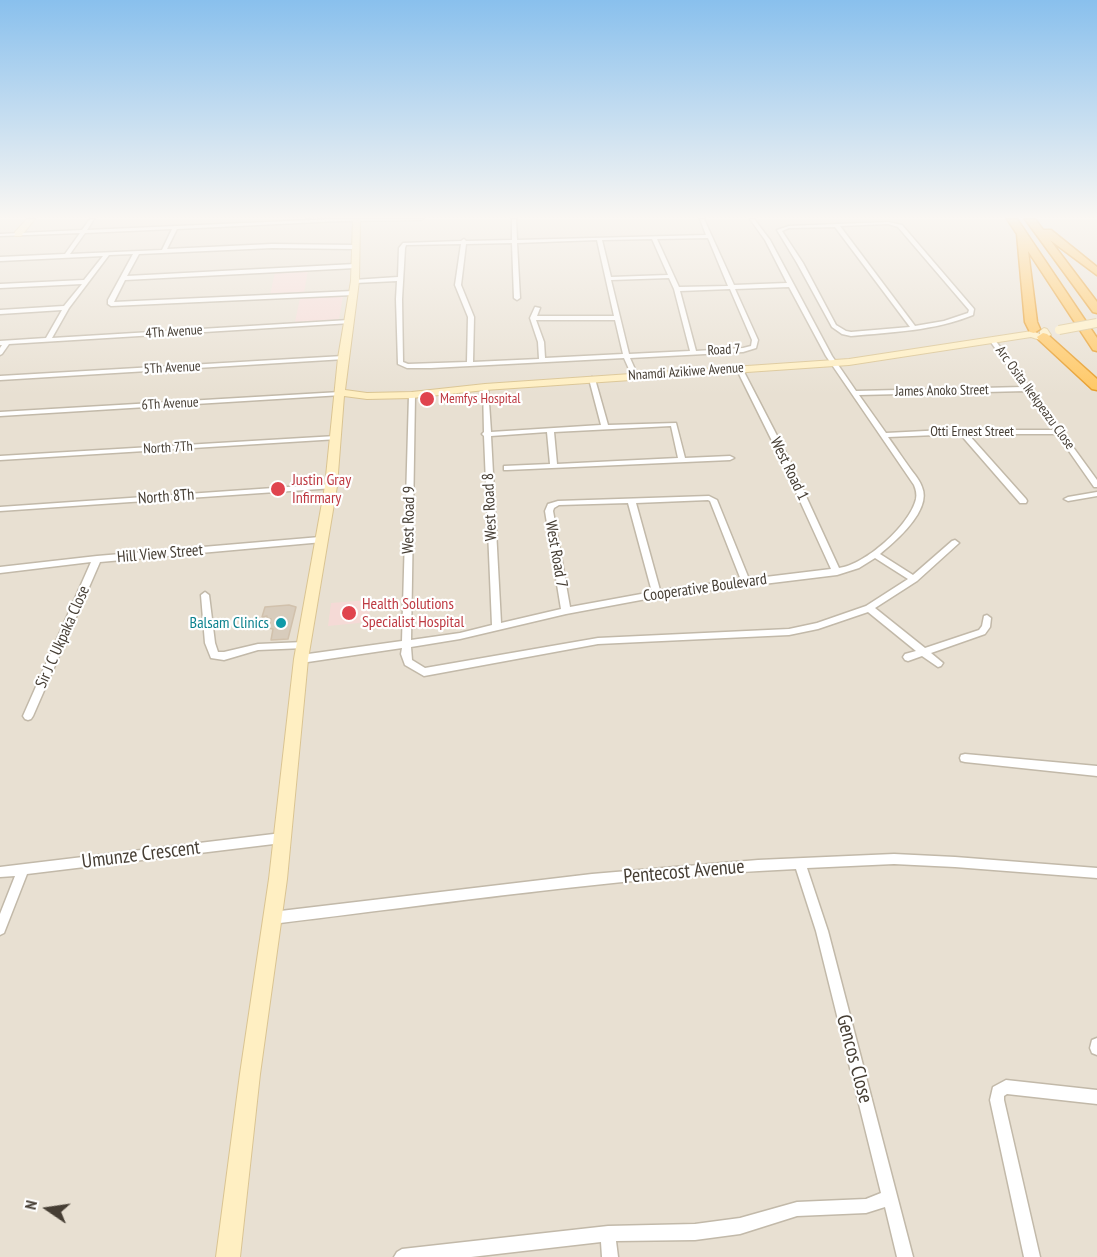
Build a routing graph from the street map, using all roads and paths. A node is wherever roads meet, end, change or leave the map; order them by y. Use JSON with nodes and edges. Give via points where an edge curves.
{"nodes":[{"id":1,"x":89,"y":278,"type":"edge"},
{"id":2,"x":123,"y":278,"type":"joint"},
{"id":3,"x":130,"y":278,"type":"edge"},
{"id":4,"x":355,"y":278,"type":"edge"},
{"id":5,"x":459,"y":278,"type":"edge"},
{"id":6,"x":516,"y":278,"type":"edge"},
{"id":7,"x":636,"y":278,"type":"edge"},
{"id":8,"x":672,"y":278,"type":"edge"},
{"id":9,"x":729,"y":278,"type":"edge"},
{"id":10,"x":787,"y":278,"type":"edge"},
{"id":11,"x":808,"y":278,"type":"edge"},
{"id":12,"x":876,"y":278,"type":"edge"},
{"id":13,"x":944,"y":278,"type":"edge"},
{"id":14,"x":1026,"y":278,"type":"edge"},
{"id":15,"x":1052,"y":278,"type":"edge"},
{"id":16,"x":1073,"y":278,"type":"edge"},
{"id":17,"x":400,"y":279,"type":"joint"},
{"id":18,"x":608,"y":279,"type":"joint"},
{"id":19,"x":355,"y":281,"type":"junction"},
{"id":20,"x":86,"y":282,"type":"junction"},
{"id":21,"x":791,"y":285,"type":"junction"},
{"id":22,"x":0,"y":286,"type":"edge"},
{"id":23,"x":676,"y":287,"type":"junction"},
{"id":24,"x":733,"y":287,"type":"junction"},
{"id":25,"x":353,"y":293,"type":"junction"},
{"id":26,"x":517,"y":298,"type":"dead end"},
{"id":27,"x":66,"y":308,"type":"junction"},
{"id":28,"x":537,"y":308,"type":"dead end"},
{"id":29,"x":1097,"y":310,"type":"edge"},
{"id":30,"x":0,"y":312,"type":"edge"},
{"id":31,"x":533,"y":318,"type":"junction"},
{"id":32,"x":616,"y":318,"type":"junction"},
{"id":33,"x":349,"y":322,"type":"junction"},
{"id":34,"x":1097,"y":323,"type":"edge"},
{"id":35,"x":913,"y":327,"type":"junction"},
{"id":36,"x":1038,"y":333,"type":"junction"},
{"id":37,"x":48,"y":340,"type":"junction"},
{"id":38,"x":993,"y":341,"type":"junction"},
{"id":39,"x":4,"y":343,"type":"edge"},
{"id":40,"x":1097,"y":347,"type":"edge"},
{"id":41,"x":693,"y":352,"type":"junction"},
{"id":42,"x":0,"y":353,"type":"edge"},
{"id":43,"x":626,"y":356,"type":"junction"},
{"id":44,"x":343,"y":358,"type":"junction"},
{"id":45,"x":542,"y":360,"type":"junction"},
{"id":46,"x":470,"y":363,"type":"junction"},
{"id":47,"x":834,"y":363,"type":"junction"},
{"id":48,"x":739,"y":368,"type":"junction"},
{"id":49,"x":635,"y":376,"type":"junction"},
{"id":50,"x":0,"y":378,"type":"edge"},
{"id":51,"x":592,"y":379,"type":"junction"},
{"id":52,"x":1097,"y":386,"type":"edge"},
{"id":53,"x":485,"y":387,"type":"junction"},
{"id":54,"x":1028,"y":389,"type":"junction"},
{"id":55,"x":856,"y":393,"type":"junction"},
{"id":56,"x":340,"y":394,"type":"junction"},
{"id":57,"x":412,"y":395,"type":"junction"},
{"id":58,"x":0,"y":414,"type":"edge"},
{"id":59,"x":605,"y":427,"type":"junction"},
{"id":60,"x":550,"y":430,"type":"junction"},
{"id":61,"x":962,"y":432,"type":"junction"},
{"id":62,"x":1059,"y":432,"type":"junction"},
{"id":63,"x":486,"y":434,"type":"junction"},
{"id":64,"x":885,"y":435,"type":"junction"},
{"id":65,"x":336,"y":438,"type":"junction"},
{"id":66,"x":0,"y":458,"type":"edge"},
{"id":67,"x":729,"y":458,"type":"dead end"},
{"id":68,"x":682,"y":460,"type":"junction"},
{"id":69,"x":554,"y":466,"type":"junction"},
{"id":70,"x":507,"y":468,"type":"dead end"},
{"id":71,"x":331,"y":486,"type":"junction"},
{"id":72,"x":1097,"y":486,"type":"edge"},
{"id":73,"x":1097,"y":494,"type":"edge"},
{"id":74,"x":1068,"y":499,"type":"dead end"},
{"id":75,"x":631,"y":500,"type":"junction"},
{"id":76,"x":1023,"y":501,"type":"dead end"},
{"id":77,"x":0,"y":509,"type":"edge"},
{"id":78,"x":320,"y":540,"type":"junction"},
{"id":79,"x":956,"y":543,"type":"dead end"},
{"id":80,"x":874,"y":555,"type":"junction"},
{"id":81,"x":97,"y":559,"type":"junction"},
{"id":82,"x":0,"y":570,"type":"edge"},
{"id":83,"x":837,"y":572,"type":"junction"},
{"id":84,"x":914,"y":579,"type":"junction"},
{"id":85,"x":746,"y":583,"type":"junction"},
{"id":86,"x":657,"y":594,"type":"junction"},
{"id":87,"x":205,"y":595,"type":"dead end"},
{"id":88,"x":869,"y":608,"type":"junction"},
{"id":89,"x":566,"y":611,"type":"junction"},
{"id":90,"x":987,"y":618,"type":"dead end"},
{"id":91,"x":497,"y":627,"type":"junction"},
{"id":92,"x":408,"y":645,"type":"junction"},
{"id":93,"x":921,"y":651,"type":"junction"},
{"id":94,"x":303,"y":652,"type":"junction"},
{"id":95,"x":908,"y":657,"type":"dead end"},
{"id":96,"x":938,"y":663,"type":"dead end"},
{"id":97,"x":28,"y":716,"type":"dead end"},
{"id":98,"x":965,"y":758,"type":"dead end"},
{"id":99,"x":1097,"y":771,"type":"edge"},
{"id":100,"x":282,"y":838,"type":"junction"},
{"id":101,"x":800,"y":863,"type":"junction"},
{"id":102,"x":24,"y":868,"type":"junction"},
{"id":103,"x":0,"y":872,"type":"edge"},
{"id":104,"x":1097,"y":873,"type":"edge"},
{"id":105,"x":272,"y":918,"type":"junction"},
{"id":106,"x":0,"y":929,"type":"edge"},
{"id":107,"x":1097,"y":1097,"type":"edge"},
{"id":108,"x":890,"y":1196,"type":"junction"},
{"id":109,"x":608,"y":1234,"type":"junction"},
{"id":110,"x":228,"y":1257,"type":"edge"},
{"id":111,"x":402,"y":1257,"type":"edge"},
{"id":112,"x":610,"y":1257,"type":"edge"},
{"id":113,"x":905,"y":1257,"type":"edge"},
{"id":114,"x":1032,"y":1257,"type":"edge"}],
"edges":[{"from":1,"to":20,"type":"street"},
{"from":2,"to":3,"type":"street"},
{"from":2,"to":25,"type":"street","via":[[111,304]]},
{"from":4,"to":19,"type":"main road"},
{"from":5,"to":46,"type":"street","via":[[458,285],[471,317]]},
{"from":6,"to":26,"type":"street"},
{"from":7,"to":18,"type":"street"},
{"from":8,"to":23,"type":"street"},
{"from":9,"to":24,"type":"street","name":"Road 7"},
{"from":10,"to":21,"type":"street","name":"Cooperative Boulevard"},
{"from":11,"to":35,"type":"street","via":[[838,331],[851,334]]},
{"from":12,"to":35,"type":"street"},
{"from":13,"to":35,"type":"street","via":[[972,310],[971,314]]},
{"from":14,"to":36,"type":"highway","via":[[1031,322]]},
{"from":15,"to":40,"type":"highway"},
{"from":16,"to":29,"type":"highway"},
{"from":17,"to":19,"type":"street"},
{"from":17,"to":46,"type":"street","name":"Road 7","via":[[400,363]]},
{"from":18,"to":32,"type":"street"},
{"from":19,"to":25,"type":"main road"},
{"from":20,"to":22,"type":"street"},
{"from":20,"to":27,"type":"street"},
{"from":21,"to":24,"type":"street"},
{"from":21,"to":47,"type":"street","name":"Cooperative Boulevard"},
{"from":23,"to":24,"type":"street"},
{"from":23,"to":41,"type":"street"},
{"from":24,"to":41,"type":"street","name":"Road 7","via":[[756,345],[743,350]]},
{"from":25,"to":33,"type":"main road"},
{"from":27,"to":30,"type":"street"},
{"from":27,"to":37,"type":"street"},
{"from":28,"to":31,"type":"street"},
{"from":31,"to":32,"type":"street"},
{"from":31,"to":45,"type":"street"},
{"from":32,"to":43,"type":"street"},
{"from":33,"to":37,"type":"street","name":"4Th Avenue"},
{"from":33,"to":44,"type":"main road"},
{"from":34,"to":36,"type":"main road","name":"Nnamdi Azikiwe Avenue","bridge":true},
{"from":36,"to":38,"type":"main road","name":"Nnamdi Azikiwe Avenue"},
{"from":36,"to":52,"type":"highway"},
{"from":37,"to":39,"type":"street","name":"4Th Avenue"},
{"from":38,"to":47,"type":"main road","name":"Nnamdi Azikiwe Avenue"},
{"from":38,"to":54,"type":"street","name":"Arc Osita Ikekpeazu Close"},
{"from":39,"to":42,"type":"street"},
{"from":41,"to":43,"type":"street","name":"Road 7"},
{"from":43,"to":45,"type":"street","name":"Road 7"},
{"from":43,"to":49,"type":"street"},
{"from":44,"to":50,"type":"street","name":"5Th Avenue"},
{"from":44,"to":56,"type":"main road"},
{"from":45,"to":46,"type":"street","name":"Road 7"},
{"from":47,"to":48,"type":"main road","name":"Nnamdi Azikiwe Avenue"},
{"from":47,"to":55,"type":"street","name":"Cooperative Boulevard"},
{"from":48,"to":49,"type":"main road","name":"Nnamdi Azikiwe Avenue"},
{"from":48,"to":83,"type":"street","name":"West Road 1"},
{"from":49,"to":51,"type":"main road","name":"Nnamdi Azikiwe Avenue"},
{"from":51,"to":53,"type":"main road","name":"Nnamdi Azikiwe Avenue"},
{"from":51,"to":59,"type":"street"},
{"from":53,"to":57,"type":"main road","name":"Nnamdi Azikiwe Avenue"},
{"from":53,"to":63,"type":"street","name":"West Road 8"},
{"from":54,"to":55,"type":"street","name":"James Anoko Street"},
{"from":54,"to":62,"type":"street","name":"Arc Osita Ikekpeazu Close"},
{"from":55,"to":64,"type":"street","name":"Cooperative Boulevard"},
{"from":56,"to":57,"type":"main road","name":"Nnamdi Azikiwe Avenue"},
{"from":56,"to":58,"type":"street","name":"6Th Avenue"},
{"from":56,"to":65,"type":"main road"},
{"from":57,"to":92,"type":"street","name":"West Road 9"},
{"from":59,"to":60,"type":"street"},
{"from":59,"to":68,"type":"street","via":[[674,424]]},
{"from":60,"to":63,"type":"street"},
{"from":60,"to":69,"type":"street"},
{"from":61,"to":62,"type":"street","name":"Otti Ernest Street"},
{"from":61,"to":64,"type":"street","name":"Otti Ernest Street"},
{"from":61,"to":76,"type":"street"},
{"from":62,"to":72,"type":"street","name":"Arc Osita Ikekpeazu Close"},
{"from":63,"to":91,"type":"street","name":"West Road 8"},
{"from":64,"to":80,"type":"street","name":"Cooperative Boulevard","via":[[918,485],[920,500],[910,519]]},
{"from":65,"to":66,"type":"street","name":"North 7Th"},
{"from":65,"to":71,"type":"main road"},
{"from":67,"to":68,"type":"street"},
{"from":68,"to":69,"type":"street"},
{"from":69,"to":70,"type":"street"},
{"from":71,"to":77,"type":"street","name":"North 8Th"},
{"from":71,"to":78,"type":"main road"},
{"from":73,"to":74,"type":"street"},
{"from":75,"to":85,"type":"street","via":[[703,497],[713,501]]},
{"from":75,"to":86,"type":"street"},
{"from":75,"to":89,"type":"street","name":"West Road 7","via":[[558,503],[549,508]]},
{"from":78,"to":81,"type":"street","name":"Hill View Street"},
{"from":78,"to":94,"type":"main road"},
{"from":79,"to":84,"type":"street"},
{"from":80,"to":83,"type":"street","name":"Cooperative Boulevard","via":[[859,566]]},
{"from":80,"to":84,"type":"street"},
{"from":81,"to":82,"type":"street","name":"Hill View Street"},
{"from":81,"to":97,"type":"street","name":"Sir J C Ukpaka Close"},
{"from":83,"to":85,"type":"street","name":"Cooperative Boulevard"},
{"from":84,"to":88,"type":"street"},
{"from":85,"to":86,"type":"street","name":"Cooperative Boulevard"},
{"from":86,"to":89,"type":"street","name":"Cooperative Boulevard"},
{"from":87,"to":94,"type":"street","name":"Cooperative Boulevard","via":[[214,655],[258,647]]},
{"from":88,"to":92,"type":"street","via":[[789,632],[598,641],[434,672],[424,672],[408,662]]},
{"from":88,"to":93,"type":"street"},
{"from":89,"to":91,"type":"street","name":"Cooperative Boulevard"},
{"from":90,"to":93,"type":"street","via":[[982,632]]},
{"from":91,"to":92,"type":"street","name":"Cooperative Boulevard"},
{"from":92,"to":94,"type":"street","name":"Cooperative Boulevard"},
{"from":93,"to":95,"type":"street"},
{"from":93,"to":96,"type":"street"},
{"from":94,"to":100,"type":"main road"},
{"from":98,"to":99,"type":"street"},
{"from":100,"to":102,"type":"street","name":"Umunze Crescent"},
{"from":100,"to":105,"type":"main road"},
{"from":101,"to":104,"type":"street","name":"Pentecost Avenue","via":[[894,859]]},
{"from":101,"to":105,"type":"street","name":"Pentecost Avenue","via":[[592,880]]},
{"from":101,"to":108,"type":"street","name":"Gencos Close","via":[[822,931]]},
{"from":102,"to":103,"type":"street","name":"Umunze Crescent"},
{"from":102,"to":106,"type":"street"},
{"from":105,"to":110,"type":"main road"},
{"from":107,"to":114,"type":"street","via":[[1006,1087],[998,1092]]},
{"from":108,"to":109,"type":"street","via":[[866,1206],[797,1209],[740,1226],[695,1232]]},
{"from":108,"to":113,"type":"street","name":"Gencos Close"},
{"from":109,"to":111,"type":"street"},
{"from":109,"to":112,"type":"street"}]}
